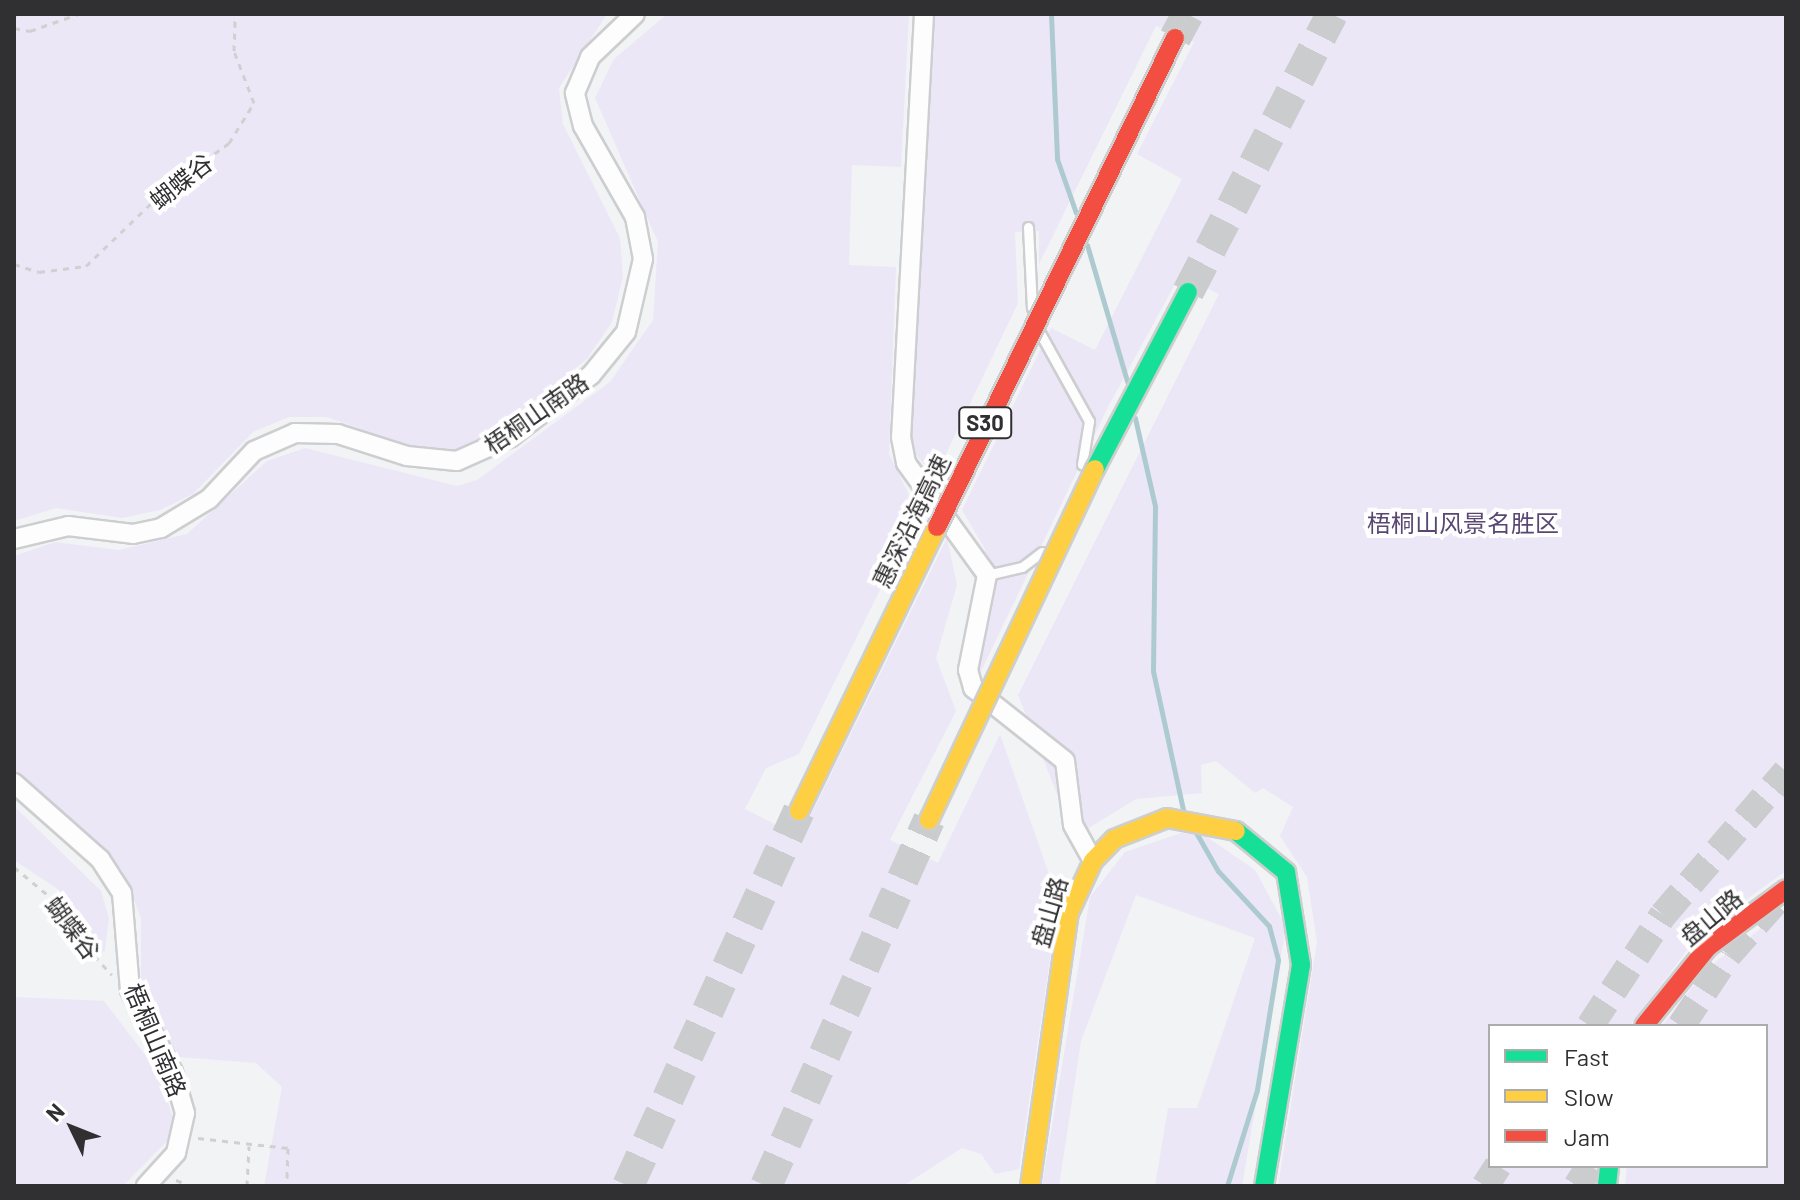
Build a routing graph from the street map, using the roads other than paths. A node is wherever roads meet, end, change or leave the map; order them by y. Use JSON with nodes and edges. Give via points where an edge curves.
{"nodes":[{"id":1,"x":635,"y":14,"type":"edge"},
{"id":2,"x":924,"y":14,"type":"edge"},
{"id":3,"x":1175,"y":38,"type":"tunnel mouth"},
{"id":4,"x":1028,"y":227,"type":"dead end"},
{"id":5,"x":1188,"y":292,"type":"tunnel mouth"},
{"id":6,"x":14,"y":539,"type":"edge"},
{"id":7,"x":987,"y":575,"type":"junction"},
{"id":8,"x":14,"y":783,"type":"edge"},
{"id":9,"x":799,"y":811,"type":"tunnel mouth"},
{"id":10,"x":929,"y":820,"type":"tunnel mouth"},
{"id":11,"x":1093,"y":861,"type":"junction"},
{"id":12,"x":1786,"y":889,"type":"edge"},
{"id":13,"x":1646,"y":1024,"type":"edge"},
{"id":14,"x":146,"y":1186,"type":"edge"},
{"id":15,"x":1030,"y":1186,"type":"edge"},
{"id":16,"x":1264,"y":1186,"type":"edge"}],
"edges":[{"from":1,"to":6,"type":"street","name":"梧桐山南路","via":[[590,57],[575,93],[583,126],[635,217],[643,259],[626,332],[591,375],[511,437],[457,461],[407,456],[338,434],[295,433],[254,451],[209,499],[161,528],[133,534],[68,526]]},
{"from":2,"to":7,"type":"street","via":[[901,437],[915,481],[968,541]]},
{"from":3,"to":9,"type":"main road","name":"惠深沿海高速","number":"S30","bridge":true},
{"from":4,"to":7,"type":"lane","via":[[1034,317],[1049,357],[1082,401],[1087,445],[1062,528],[1022,567]]},
{"from":5,"to":10,"type":"main road","bridge":true,"via":[[1090,478]]},
{"from":7,"to":11,"type":"street","via":[[968,670],[973,688],[1065,761],[1073,825]]},
{"from":8,"to":14,"type":"street","name":"梧桐山南路","via":[[114,876],[128,916],[130,990],[180,1088],[185,1134]]},
{"from":11,"to":15,"type":"main road","name":"盘山路","via":[[1061,946]]},
{"from":11,"to":16,"type":"main road","name":"盘山路","via":[[1114,839],[1167,818],[1201,818],[1237,829],[1272,854],[1286,872],[1301,920],[1301,965]]},
{"from":12,"to":13,"type":"main road","name":"盘山路","via":[[1699,955]]}]}
